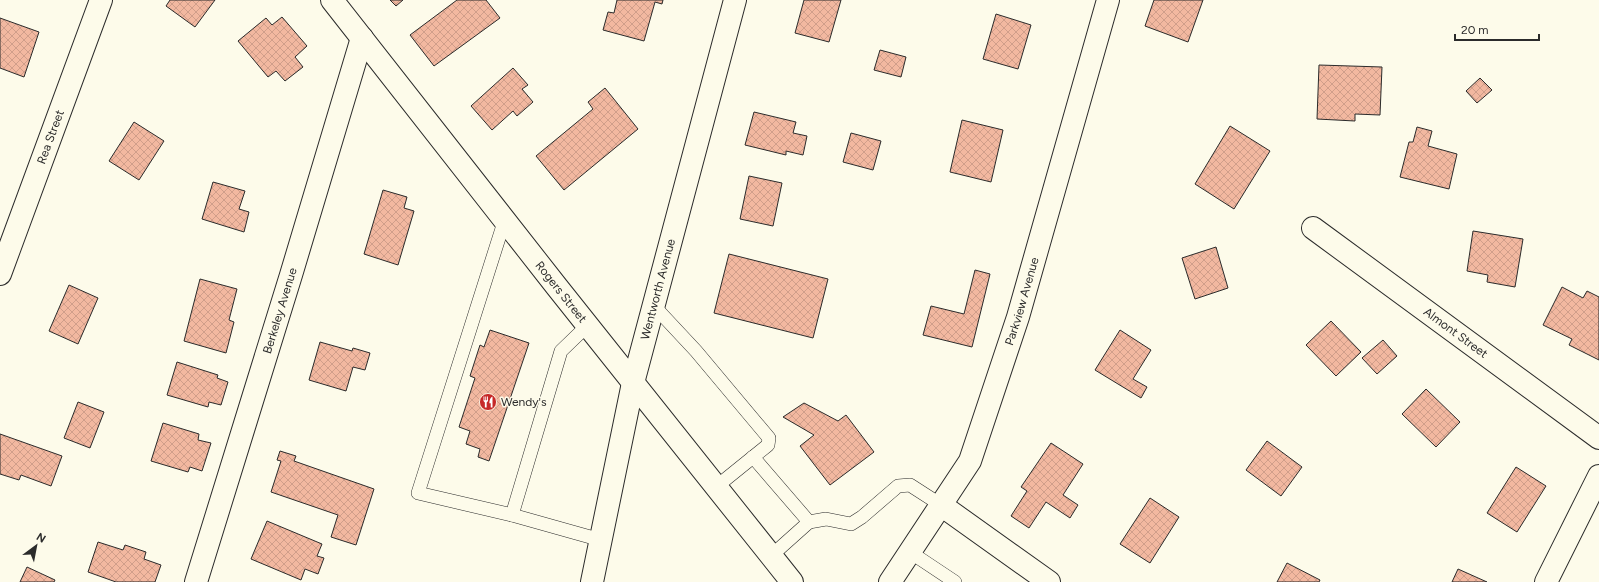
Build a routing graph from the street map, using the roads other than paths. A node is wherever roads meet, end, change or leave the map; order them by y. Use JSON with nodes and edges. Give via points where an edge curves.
{"nodes":[{"id":1,"x":101,"y":0,"type":"edge"},
{"id":2,"x":332,"y":0,"type":"edge"},
{"id":3,"x":735,"y":0,"type":"edge"},
{"id":4,"x":1108,"y":0,"type":"edge"},
{"id":5,"x":362,"y":38,"type":"junction"},
{"id":6,"x":504,"y":220,"type":"junction"},
{"id":7,"x":1313,"y":228,"type":"dead end"},
{"id":8,"x":0,"y":274,"type":"edge"},
{"id":9,"x":654,"y":306,"type":"junction"},
{"id":10,"x":588,"y":325,"type":"junction"},
{"id":11,"x":633,"y":383,"type":"junction"},
{"id":12,"x":1599,"y":438,"type":"edge"},
{"id":13,"x":753,"y":457,"type":"junction"},
{"id":14,"x":1599,"y":476,"type":"edge"},
{"id":15,"x":716,"y":487,"type":"junction"},
{"id":16,"x":941,"y":505,"type":"junction"},
{"id":17,"x":512,"y":515,"type":"junction"},
{"id":18,"x":808,"y":522,"type":"junction"},
{"id":19,"x":601,"y":540,"type":"junction"},
{"id":20,"x":910,"y":552,"type":"junction"},
{"id":21,"x":771,"y":556,"type":"junction"},
{"id":22,"x":196,"y":582,"type":"edge"},
{"id":23,"x":592,"y":582,"type":"edge"},
{"id":24,"x":792,"y":582,"type":"edge"},
{"id":25,"x":890,"y":582,"type":"edge"},
{"id":26,"x":955,"y":582,"type":"edge"},
{"id":27,"x":1049,"y":582,"type":"edge"},
{"id":28,"x":1546,"y":582,"type":"edge"}],
"edges":[{"from":1,"to":8,"type":"street","name":"Rea Street"},
{"from":2,"to":5,"type":"street","name":"Rogers Street"},
{"from":3,"to":9,"type":"street","name":"Wentworth Avenue"},
{"from":4,"to":16,"type":"street","name":"Parkview Avenue","via":[[1015,324],[970,461]]},
{"from":5,"to":6,"type":"street","name":"Rogers Street"},
{"from":5,"to":22,"type":"street","name":"Berkeley Avenue"},
{"from":6,"to":10,"type":"street","name":"Rogers Street"},
{"from":6,"to":17,"type":"lane","via":[[418,494]]},
{"from":7,"to":12,"type":"street","name":"Almont Street"},
{"from":9,"to":11,"type":"street","name":"Wentworth Avenue"},
{"from":9,"to":13,"type":"lane","via":[[696,351],[769,438],[768,445]]},
{"from":10,"to":11,"type":"street","name":"Rogers Street"},
{"from":10,"to":17,"type":"lane","via":[[561,351]]},
{"from":11,"to":15,"type":"street","name":"Rogers Street"},
{"from":11,"to":19,"type":"street","name":"Wentworth Avenue"},
{"from":13,"to":15,"type":"lane"},
{"from":13,"to":18,"type":"lane"},
{"from":14,"to":28,"type":"street"},
{"from":15,"to":21,"type":"street","name":"Rogers Street"},
{"from":16,"to":18,"type":"lane","via":[[910,485],[898,486],[851,524],[826,519]]},
{"from":16,"to":20,"type":"street","name":"Parkview Avenue"},
{"from":16,"to":27,"type":"street"},
{"from":17,"to":19,"type":"lane"},
{"from":18,"to":21,"type":"lane"},
{"from":19,"to":23,"type":"street","name":"Wentworth Avenue"},
{"from":20,"to":25,"type":"street","name":"Parkview Avenue"},
{"from":20,"to":26,"type":"lane"},
{"from":21,"to":24,"type":"street","name":"Rogers Street"}]}
